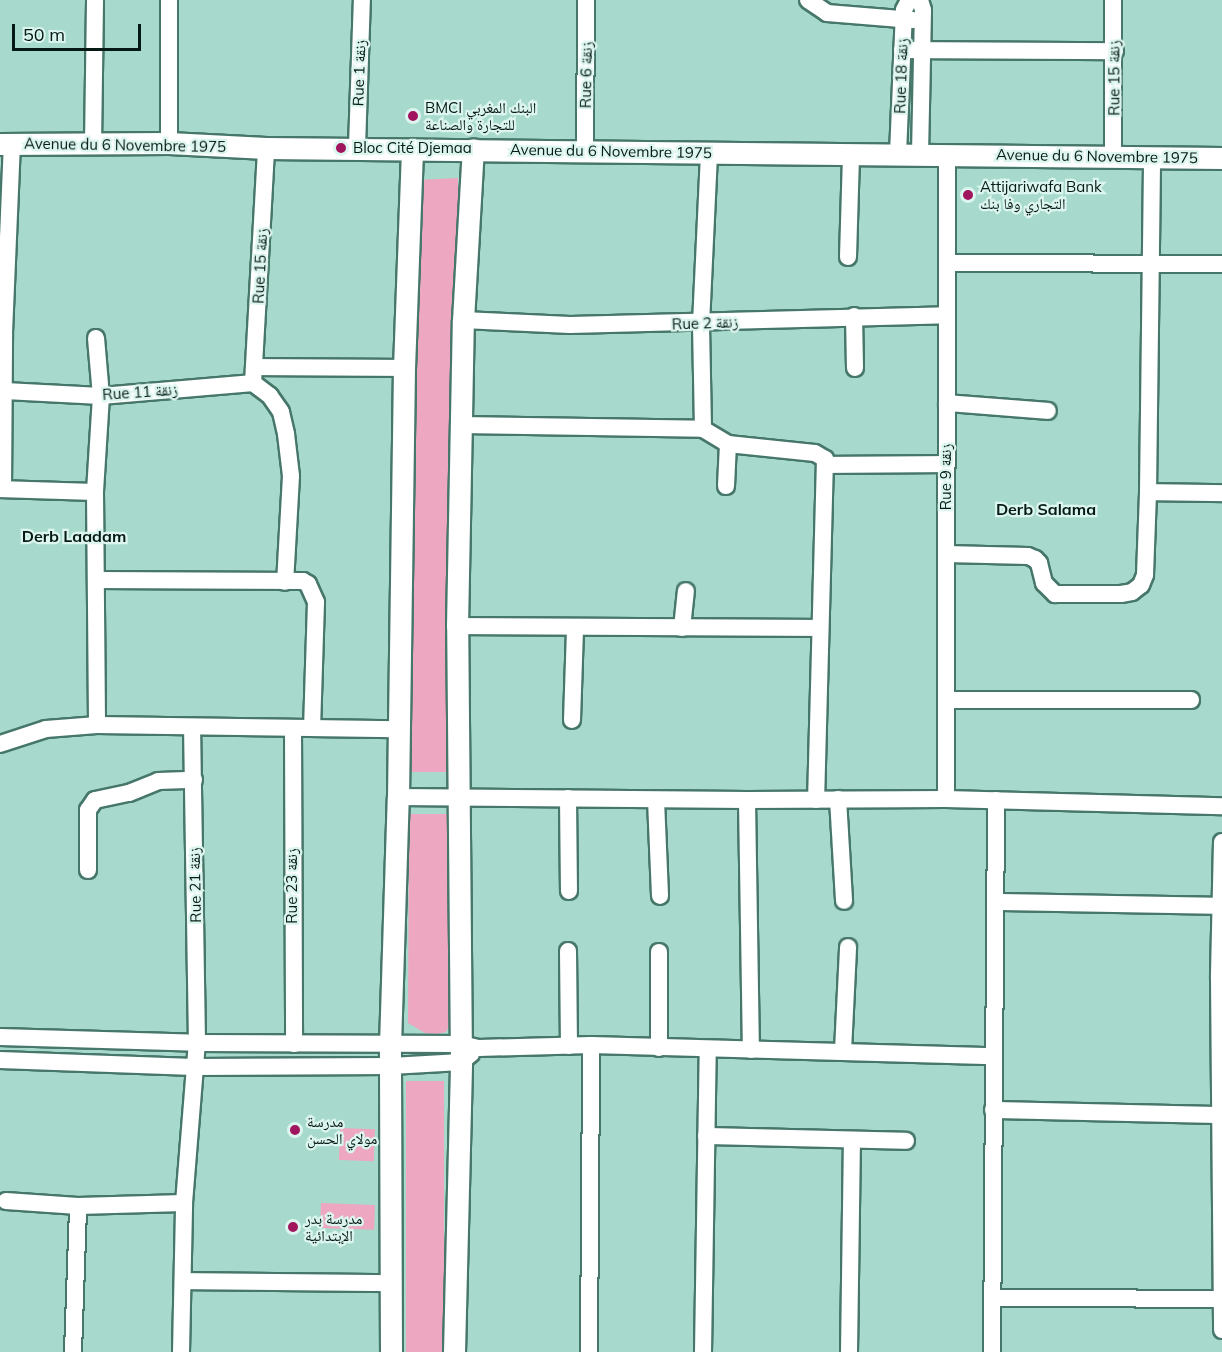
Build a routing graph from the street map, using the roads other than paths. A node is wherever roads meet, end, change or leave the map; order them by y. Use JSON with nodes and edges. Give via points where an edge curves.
{"nodes":[{"id":1,"x":95,"y":0,"type":"edge"},
{"id":2,"x":170,"y":0,"type":"edge"},
{"id":3,"x":362,"y":0,"type":"edge"},
{"id":4,"x":586,"y":0,"type":"edge"},
{"id":5,"x":808,"y":0,"type":"edge"},
{"id":6,"x":909,"y":0,"type":"edge"},
{"id":7,"x":920,"y":0,"type":"edge"},
{"id":8,"x":1113,"y":0,"type":"edge"},
{"id":9,"x":904,"y":20,"type":"junction"},
{"id":10,"x":923,"y":20,"type":"junction"},
{"id":11,"x":902,"y":50,"type":"junction"},
{"id":12,"x":922,"y":50,"type":"junction"},
{"id":13,"x":1114,"y":51,"type":"junction"},
{"id":14,"x":169,"y":143,"type":"junction"},
{"id":15,"x":6,"y":144,"type":"edge"},
{"id":16,"x":93,"y":144,"type":"junction"},
{"id":17,"x":357,"y":147,"type":"junction"},
{"id":18,"x":266,"y":148,"type":"junction"},
{"id":19,"x":412,"y":149,"type":"junction"},
{"id":20,"x":472,"y":149,"type":"junction"},
{"id":21,"x":585,"y":150,"type":"junction"},
{"id":22,"x":709,"y":152,"type":"junction"},
{"id":23,"x":851,"y":153,"type":"junction"},
{"id":24,"x":898,"y":154,"type":"junction"},
{"id":25,"x":920,"y":154,"type":"junction"},
{"id":26,"x":947,"y":154,"type":"junction"},
{"id":27,"x":1113,"y":156,"type":"junction"},
{"id":28,"x":1152,"y":157,"type":"junction"},
{"id":29,"x":1222,"y":158,"type":"edge"},
{"id":30,"x":848,"y":257,"type":"dead end"},
{"id":31,"x":947,"y":263,"type":"junction"},
{"id":32,"x":1222,"y":264,"type":"edge"},
{"id":33,"x":1151,"y":265,"type":"junction"},
{"id":34,"x":947,"y":315,"type":"junction"},
{"id":35,"x":854,"y":316,"type":"junction"},
{"id":36,"x":463,"y":320,"type":"junction"},
{"id":37,"x":701,"y":324,"type":"junction"},
{"id":38,"x":2,"y":333,"type":"edge"},
{"id":39,"x":96,"y":338,"type":"dead end"},
{"id":40,"x":404,"y":368,"type":"junction"},
{"id":41,"x":855,"y":368,"type":"dead end"},
{"id":42,"x":254,"y":375,"type":"junction"},
{"id":43,"x":5,"y":392,"type":"junction"},
{"id":44,"x":101,"y":396,"type":"junction"},
{"id":45,"x":947,"y":403,"type":"junction"},
{"id":46,"x":1048,"y":411,"type":"dead end"},
{"id":47,"x":461,"y":425,"type":"junction"},
{"id":48,"x":703,"y":429,"type":"junction"},
{"id":49,"x":728,"y":444,"type":"junction"},
{"id":50,"x":946,"y":464,"type":"junction"},
{"id":51,"x":826,"y":465,"type":"junction"},
{"id":52,"x":726,"y":486,"type":"dead end"},
{"id":53,"x":1,"y":489,"type":"edge"},
{"id":54,"x":95,"y":492,"type":"junction"},
{"id":55,"x":1148,"y":492,"type":"junction"},
{"id":56,"x":1222,"y":493,"type":"edge"},
{"id":57,"x":946,"y":554,"type":"junction"},
{"id":58,"x":96,"y":580,"type":"junction"},
{"id":59,"x":285,"y":582,"type":"junction"},
{"id":60,"x":686,"y":591,"type":"dead end"},
{"id":61,"x":458,"y":626,"type":"junction"},
{"id":62,"x":575,"y":628,"type":"junction"},
{"id":63,"x":682,"y":628,"type":"junction"},
{"id":64,"x":820,"y":628,"type":"junction"},
{"id":65,"x":946,"y":700,"type":"junction"},
{"id":66,"x":1191,"y":700,"type":"dead end"},
{"id":67,"x":572,"y":720,"type":"dead end"},
{"id":68,"x":97,"y":725,"type":"junction"},
{"id":69,"x":192,"y":727,"type":"junction"},
{"id":70,"x":312,"y":727,"type":"junction"},
{"id":71,"x":293,"y":728,"type":"junction"},
{"id":72,"x":397,"y":729,"type":"junction"},
{"id":73,"x":0,"y":744,"type":"edge"},
{"id":74,"x":194,"y":780,"type":"junction"},
{"id":75,"x":459,"y":795,"type":"junction"},
{"id":76,"x":398,"y":796,"type":"junction"},
{"id":77,"x":568,"y":798,"type":"junction"},
{"id":78,"x":946,"y":799,"type":"junction"},
{"id":79,"x":656,"y":800,"type":"junction"},
{"id":80,"x":747,"y":800,"type":"junction"},
{"id":81,"x":816,"y":800,"type":"junction"},
{"id":82,"x":838,"y":800,"type":"junction"},
{"id":83,"x":996,"y":800,"type":"junction"},
{"id":84,"x":1222,"y":806,"type":"edge"},
{"id":85,"x":1222,"y":842,"type":"edge"},
{"id":86,"x":88,"y":870,"type":"dead end"},
{"id":87,"x":569,"y":891,"type":"dead end"},
{"id":88,"x":660,"y":896,"type":"dead end"},
{"id":89,"x":844,"y":901,"type":"dead end"},
{"id":90,"x":995,"y":902,"type":"junction"},
{"id":91,"x":1220,"y":906,"type":"junction"},
{"id":92,"x":848,"y":947,"type":"dead end"},
{"id":93,"x":568,"y":951,"type":"dead end"},
{"id":94,"x":659,"y":952,"type":"dead end"},
{"id":95,"x":1221,"y":978,"type":"edge"},
{"id":96,"x":0,"y":1037,"type":"edge"},
{"id":97,"x":197,"y":1043,"type":"junction"},
{"id":98,"x":294,"y":1044,"type":"junction"},
{"id":99,"x":390,"y":1045,"type":"junction"},
{"id":100,"x":591,"y":1045,"type":"junction"},
{"id":101,"x":568,"y":1046,"type":"junction"},
{"id":102,"x":658,"y":1048,"type":"junction"},
{"id":103,"x":708,"y":1049,"type":"junction"},
{"id":104,"x":751,"y":1050,"type":"junction"},
{"id":105,"x":467,"y":1051,"type":"junction"},
{"id":106,"x":843,"y":1051,"type":"junction"},
{"id":107,"x":994,"y":1056,"type":"junction"},
{"id":108,"x":0,"y":1060,"type":"edge"},
{"id":109,"x":391,"y":1066,"type":"junction"},
{"id":110,"x":194,"y":1067,"type":"junction"},
{"id":111,"x":993,"y":1110,"type":"junction"},
{"id":112,"x":1220,"y":1115,"type":"junction"},
{"id":113,"x":706,"y":1136,"type":"junction"},
{"id":114,"x":852,"y":1140,"type":"junction"},
{"id":115,"x":906,"y":1141,"type":"dead end"},
{"id":116,"x":6,"y":1200,"type":"dead end"},
{"id":117,"x":184,"y":1203,"type":"junction"},
{"id":118,"x":78,"y":1206,"type":"junction"},
{"id":119,"x":183,"y":1281,"type":"junction"},
{"id":120,"x":391,"y":1283,"type":"junction"},
{"id":121,"x":992,"y":1298,"type":"junction"},
{"id":122,"x":1222,"y":1299,"type":"edge"},
{"id":123,"x":1222,"y":1330,"type":"edge"},
{"id":124,"x":73,"y":1352,"type":"edge"},
{"id":125,"x":181,"y":1352,"type":"edge"},
{"id":126,"x":391,"y":1352,"type":"edge"},
{"id":127,"x":454,"y":1352,"type":"edge"},
{"id":128,"x":589,"y":1352,"type":"edge"},
{"id":129,"x":703,"y":1352,"type":"edge"},
{"id":130,"x":849,"y":1352,"type":"edge"},
{"id":131,"x":992,"y":1352,"type":"edge"}],
"edges":[{"from":1,"to":16,"type":"street"},
{"from":2,"to":14,"type":"street"},
{"from":3,"to":17,"type":"street","name":"Rue 1 زنقة"},
{"from":4,"to":21,"type":"street","name":"Rue 6 زنقة"},
{"from":5,"to":9,"type":"street","via":[[827,13]]},
{"from":6,"to":9,"type":"street","name":"Rue 18 زنقة"},
{"from":7,"to":10,"type":"street","name":"Rue 18 زنقة"},
{"from":8,"to":13,"type":"street","name":"Rue 15 زنقة"},
{"from":9,"to":10,"type":"street"},
{"from":9,"to":11,"type":"street","name":"Rue 18 زنقة"},
{"from":10,"to":12,"type":"street","name":"Rue 18 زنقة"},
{"from":11,"to":12,"type":"street"},
{"from":11,"to":24,"type":"street","name":"Rue 18 زنقة"},
{"from":12,"to":13,"type":"street"},
{"from":12,"to":25,"type":"street","name":"Rue 18 زنقة"},
{"from":13,"to":27,"type":"street","name":"Rue 15 زنقة"},
{"from":14,"to":16,"type":"street","name":"Avenue du 6 Novembre 1975"},
{"from":14,"to":18,"type":"street","name":"Avenue du 6 Novembre 1975"},
{"from":15,"to":16,"type":"street","name":"Avenue du 6 Novembre 1975"},
{"from":15,"to":38,"type":"street"},
{"from":17,"to":18,"type":"street","name":"Avenue du 6 Novembre 1975"},
{"from":17,"to":19,"type":"street","name":"Avenue du 6 Novembre 1975"},
{"from":18,"to":42,"type":"street","name":"Rue 15 زنقة"},
{"from":19,"to":20,"type":"street","name":"Avenue du 6 Novembre 1975"},
{"from":19,"to":40,"type":"street"},
{"from":20,"to":21,"type":"street","name":"Avenue du 6 Novembre 1975"},
{"from":20,"to":36,"type":"street"},
{"from":21,"to":22,"type":"street","name":"Avenue du 6 Novembre 1975"},
{"from":22,"to":23,"type":"street","name":"Avenue du 6 Novembre 1975"},
{"from":22,"to":37,"type":"street"},
{"from":23,"to":24,"type":"street","name":"Avenue du 6 Novembre 1975"},
{"from":23,"to":30,"type":"street"},
{"from":24,"to":25,"type":"street","name":"Avenue du 6 Novembre 1975"},
{"from":25,"to":26,"type":"street","name":"Avenue du 6 Novembre 1975"},
{"from":26,"to":27,"type":"street","name":"Avenue du 6 Novembre 1975"},
{"from":26,"to":31,"type":"street","name":"Rue 9 زنقة"},
{"from":27,"to":28,"type":"street","name":"Avenue du 6 Novembre 1975"},
{"from":28,"to":29,"type":"street","name":"Avenue du 6 Novembre 1975"},
{"from":28,"to":33,"type":"street"},
{"from":31,"to":33,"type":"street"},
{"from":31,"to":34,"type":"street","name":"Rue 9 زنقة"},
{"from":32,"to":33,"type":"street"},
{"from":33,"to":55,"type":"street"},
{"from":34,"to":35,"type":"street","name":"Rue 2 زنقة"},
{"from":34,"to":45,"type":"street","name":"Rue 9 زنقة"},
{"from":35,"to":37,"type":"street","name":"Rue 2 زنقة"},
{"from":35,"to":41,"type":"street"},
{"from":36,"to":37,"type":"street","name":"Rue 2 زنقة","via":[[570,325]]},
{"from":36,"to":47,"type":"street"},
{"from":37,"to":48,"type":"street"},
{"from":38,"to":43,"type":"street"},
{"from":39,"to":44,"type":"street"},
{"from":40,"to":42,"type":"street","name":"Rue 11 زنقة"},
{"from":40,"to":72,"type":"street"},
{"from":42,"to":44,"type":"street","name":"Rue 11 زنقة"},
{"from":42,"to":59,"type":"street","via":[[281,412],[291,476]]},
{"from":43,"to":44,"type":"street","name":"Rue 11 زنقة"},
{"from":43,"to":53,"type":"street"},
{"from":44,"to":54,"type":"street"},
{"from":45,"to":46,"type":"street"},
{"from":45,"to":50,"type":"street","name":"Rue 9 زنقة"},
{"from":47,"to":48,"type":"street"},
{"from":47,"to":61,"type":"street"},
{"from":48,"to":49,"type":"street"},
{"from":49,"to":51,"type":"street","via":[[815,453],[825,459]]},
{"from":49,"to":52,"type":"street"},
{"from":50,"to":51,"type":"street"},
{"from":50,"to":57,"type":"street","name":"Rue 9 زنقة"},
{"from":51,"to":64,"type":"street"},
{"from":53,"to":54,"type":"street"},
{"from":54,"to":58,"type":"street"},
{"from":55,"to":56,"type":"street"},
{"from":55,"to":57,"type":"street","via":[[1145,575],[1132,592],[1055,594],[1044,583],[1039,563],[1028,556]]},
{"from":57,"to":65,"type":"street","name":"Rue 9 زنقة"},
{"from":58,"to":59,"type":"street"},
{"from":58,"to":68,"type":"street"},
{"from":59,"to":70,"type":"street","via":[[309,584],[316,602]]},
{"from":60,"to":63,"type":"street"},
{"from":61,"to":62,"type":"street"},
{"from":61,"to":75,"type":"street"},
{"from":62,"to":63,"type":"street"},
{"from":62,"to":67,"type":"street"},
{"from":63,"to":64,"type":"street"},
{"from":64,"to":81,"type":"street"},
{"from":65,"to":66,"type":"street"},
{"from":65,"to":78,"type":"street","name":"Rue 9 زنقة"},
{"from":68,"to":69,"type":"street"},
{"from":68,"to":73,"type":"street","via":[[46,729]]},
{"from":69,"to":71,"type":"street"},
{"from":69,"to":74,"type":"street","name":"Rue 21 زنقة"},
{"from":70,"to":71,"type":"street"},
{"from":70,"to":72,"type":"street"},
{"from":71,"to":98,"type":"street","name":"Rue 23 زنقة"},
{"from":72,"to":76,"type":"street"},
{"from":74,"to":86,"type":"street","via":[[158,781],[129,793],[95,800],[88,810]]},
{"from":74,"to":97,"type":"street","name":"Rue 21 زنقة"},
{"from":75,"to":76,"type":"street"},
{"from":75,"to":77,"type":"street"},
{"from":75,"to":105,"type":"street"},
{"from":76,"to":99,"type":"street"},
{"from":77,"to":79,"type":"street"},
{"from":77,"to":87,"type":"street"},
{"from":78,"to":82,"type":"street"},
{"from":78,"to":83,"type":"street"},
{"from":79,"to":80,"type":"street"},
{"from":79,"to":88,"type":"street"},
{"from":80,"to":81,"type":"street"},
{"from":80,"to":104,"type":"street"},
{"from":81,"to":82,"type":"street"},
{"from":82,"to":89,"type":"street"},
{"from":83,"to":84,"type":"street"},
{"from":83,"to":90,"type":"street"},
{"from":85,"to":91,"type":"street"},
{"from":90,"to":91,"type":"street"},
{"from":90,"to":107,"type":"street"},
{"from":91,"to":95,"type":"street"},
{"from":92,"to":106,"type":"street"},
{"from":93,"to":101,"type":"street"},
{"from":94,"to":102,"type":"street"},
{"from":95,"to":112,"type":"street"},
{"from":96,"to":97,"type":"street"},
{"from":97,"to":98,"type":"street"},
{"from":97,"to":110,"type":"street","name":"Rue 21 زنقة"},
{"from":98,"to":99,"type":"street"},
{"from":99,"to":105,"type":"street"},
{"from":99,"to":109,"type":"street"},
{"from":100,"to":101,"type":"street"},
{"from":100,"to":102,"type":"street"},
{"from":100,"to":128,"type":"street"},
{"from":101,"to":105,"type":"street"},
{"from":102,"to":103,"type":"street"},
{"from":103,"to":104,"type":"street"},
{"from":103,"to":113,"type":"street"},
{"from":104,"to":106,"type":"street"},
{"from":105,"to":109,"type":"street"},
{"from":105,"to":127,"type":"street"},
{"from":106,"to":107,"type":"street"},
{"from":107,"to":111,"type":"street"},
{"from":108,"to":110,"type":"street"},
{"from":109,"to":110,"type":"street"},
{"from":109,"to":120,"type":"street"},
{"from":110,"to":117,"type":"street","name":"Rue 21 زنقة"},
{"from":111,"to":112,"type":"street"},
{"from":111,"to":121,"type":"street"},
{"from":112,"to":122,"type":"street"},
{"from":113,"to":114,"type":"street"},
{"from":113,"to":129,"type":"street"},
{"from":114,"to":115,"type":"street"},
{"from":114,"to":130,"type":"street"},
{"from":116,"to":118,"type":"street"},
{"from":117,"to":118,"type":"street"},
{"from":117,"to":119,"type":"street","name":"Rue 21 زنقة"},
{"from":118,"to":124,"type":"street"},
{"from":119,"to":120,"type":"street"},
{"from":119,"to":125,"type":"street","name":"Rue 21 زنقة"},
{"from":120,"to":126,"type":"street"},
{"from":121,"to":122,"type":"street"},
{"from":121,"to":131,"type":"street"},
{"from":122,"to":123,"type":"street"}]}
